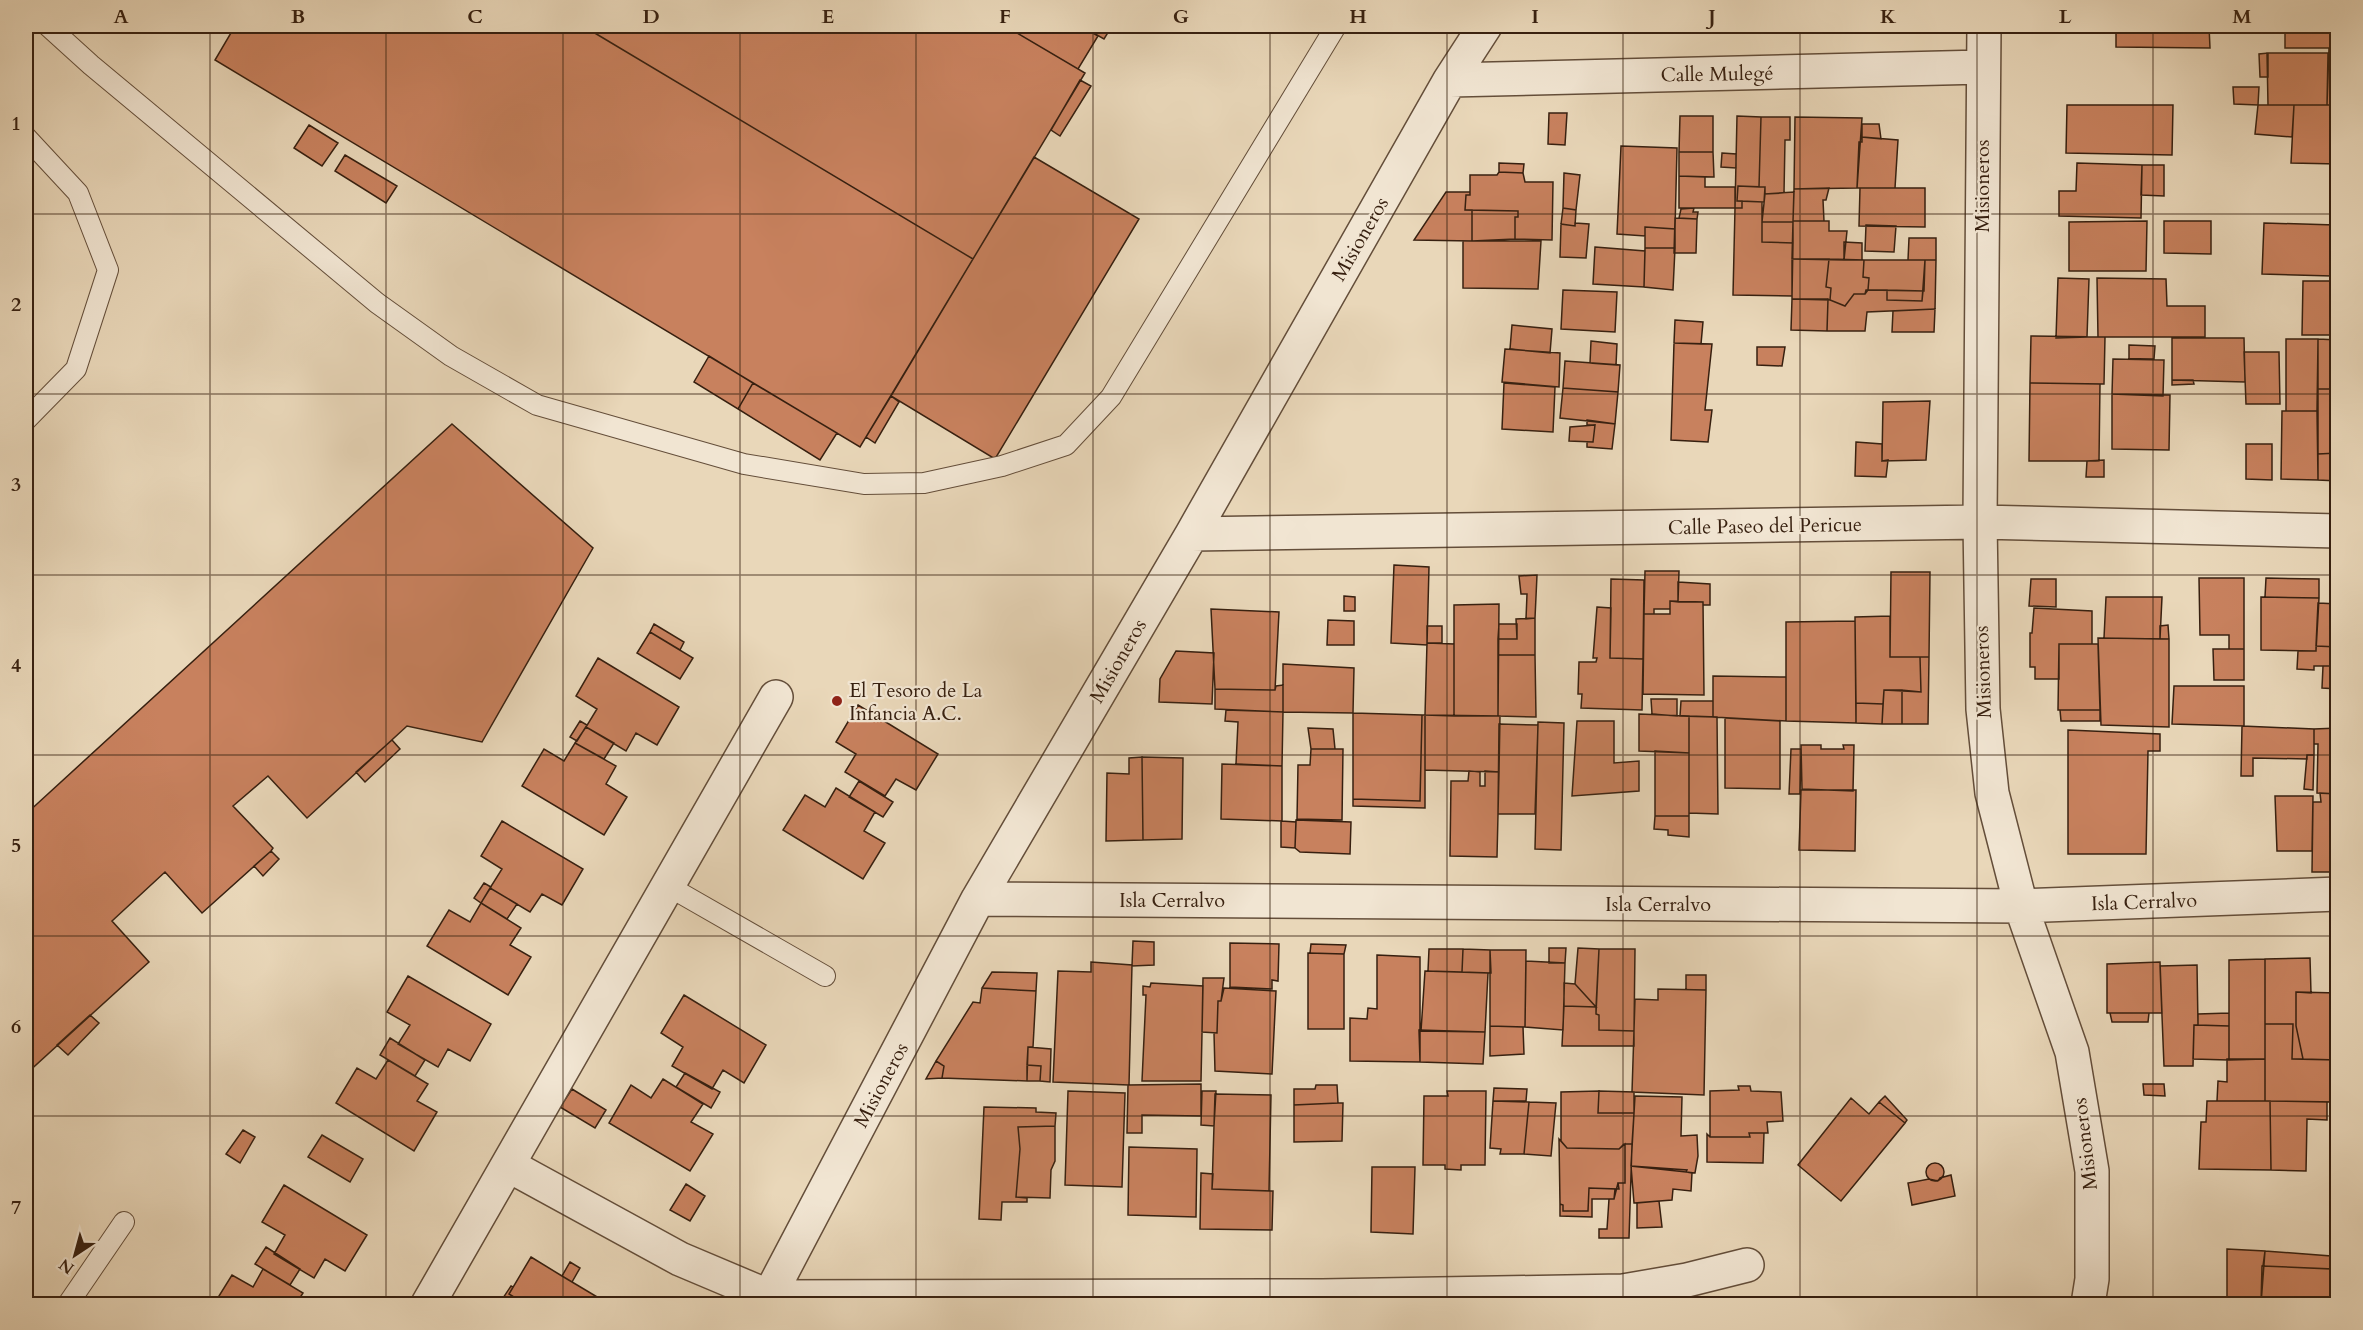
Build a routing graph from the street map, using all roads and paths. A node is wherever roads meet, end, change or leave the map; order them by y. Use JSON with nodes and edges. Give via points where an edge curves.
{"nodes":[{"id":1,"x":48,"y":26,"type":"edge"},
{"id":2,"x":1336,"y":26,"type":"edge"},
{"id":3,"x":1485,"y":26,"type":"edge"},
{"id":4,"x":1984,"y":26,"type":"edge"},
{"id":5,"x":1983,"y":67,"type":"junction"},
{"id":6,"x":1450,"y":80,"type":"junction"},
{"id":7,"x":26,"y":138,"type":"edge"},
{"id":8,"x":26,"y":420,"type":"edge"},
{"id":9,"x":1980,"y":522,"type":"junction"},
{"id":10,"x":2337,"y":531,"type":"edge"},
{"id":11,"x":1192,"y":534,"type":"junction"},
{"id":12,"x":776,"y":697,"type":"dead end"},
{"id":13,"x":668,"y":886,"type":"junction"},
{"id":14,"x":2337,"y":894,"type":"edge"},
{"id":15,"x":978,"y":899,"type":"junction"},
{"id":16,"x":2021,"y":906,"type":"junction"},
{"id":17,"x":825,"y":976,"type":"dead end"},
{"id":18,"x":508,"y":1165,"type":"junction"},
{"id":19,"x":124,"y":1222,"type":"dead end"},
{"id":20,"x":1747,"y":1265,"type":"dead end"},
{"id":21,"x":1321,"y":1300,"type":"edge"},
{"id":22,"x":767,"y":1301,"type":"edge"},
{"id":23,"x":68,"y":1305,"type":"edge"},
{"id":24,"x":428,"y":1305,"type":"edge"},
{"id":25,"x":2088,"y":1305,"type":"edge"}],
"edges":[{"from":1,"to":2,"type":"lane","via":[[377,303],[451,356],[537,405],[744,464],[864,484],[924,483],[1002,466],[1066,446],[1111,397]]},
{"from":3,"to":6,"type":"street","name":"Misioneros"},
{"from":4,"to":5,"type":"street","name":"Misioneros"},
{"from":5,"to":6,"type":"street","name":"Calle Mulegé"},
{"from":5,"to":9,"type":"street","name":"Misioneros"},
{"from":6,"to":11,"type":"street","name":"Misioneros"},
{"from":7,"to":8,"type":"lane","via":[[78,193],[108,270],[76,369]]},
{"from":9,"to":10,"type":"street","name":"Calle Paseo del Pericue"},
{"from":9,"to":11,"type":"street","name":"Calle Paseo del Pericue"},
{"from":9,"to":16,"type":"street","name":"Misioneros","via":[[1983,709],[1992,793]]},
{"from":11,"to":15,"type":"street","name":"Misioneros"},
{"from":12,"to":13,"type":"street"},
{"from":13,"to":17,"type":"lane"},
{"from":13,"to":18,"type":"street"},
{"from":14,"to":16,"type":"street","name":"Isla Cerralvo"},
{"from":15,"to":16,"type":"street","name":"Isla Cerralvo"},
{"from":15,"to":22,"type":"street","name":"Misioneros"},
{"from":16,"to":25,"type":"street","name":"Misioneros","via":[[2072,1052],[2092,1171],[2092,1279]]},
{"from":18,"to":22,"type":"street","via":[[680,1259]]},
{"from":18,"to":24,"type":"street"},
{"from":19,"to":23,"type":"lane"},
{"from":20,"to":21,"type":"street","via":[[1623,1291]]},
{"from":21,"to":22,"type":"street"}]}
